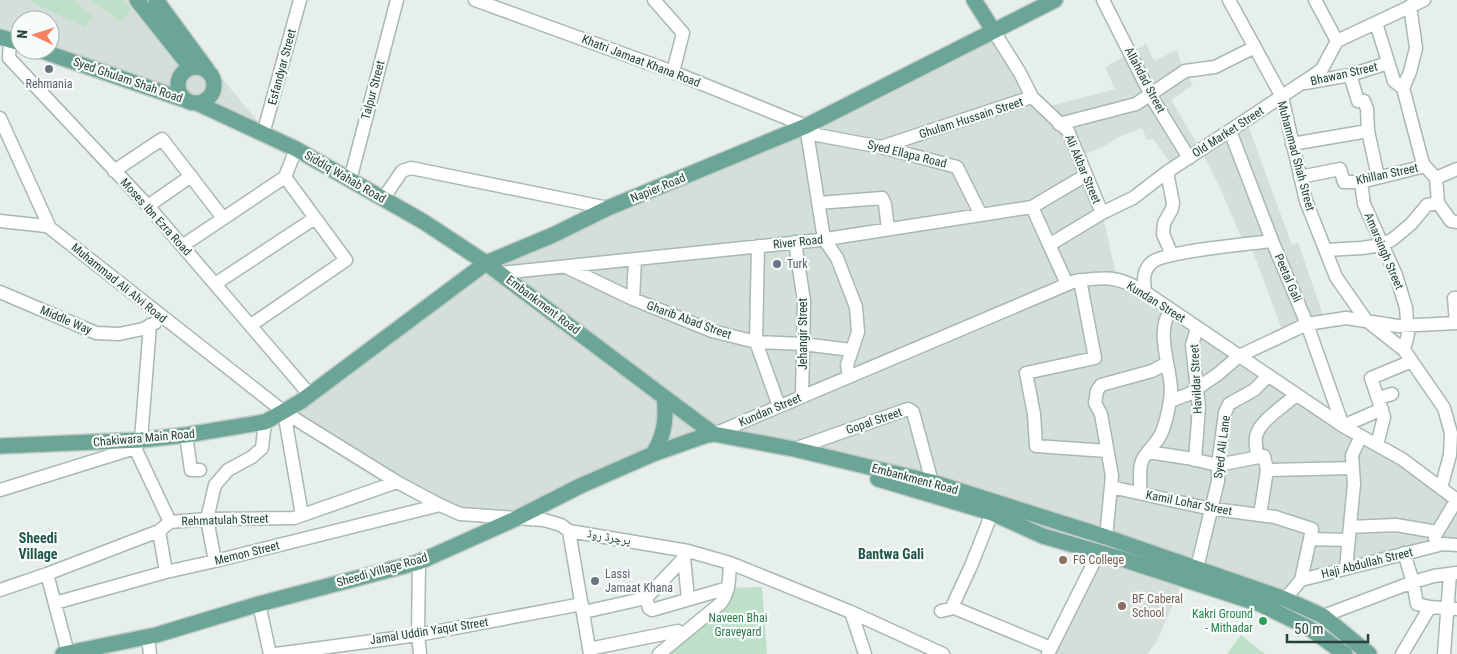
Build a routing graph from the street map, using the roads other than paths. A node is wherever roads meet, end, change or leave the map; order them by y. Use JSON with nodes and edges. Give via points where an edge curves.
{"nodes":[{"id":1,"x":137,"y":0,"type":"edge"},
{"id":2,"x":156,"y":0,"type":"edge"},
{"id":3,"x":300,"y":0,"type":"edge"},
{"id":4,"x":397,"y":0,"type":"edge"},
{"id":5,"x":475,"y":0,"type":"edge"},
{"id":6,"x":654,"y":0,"type":"edge"},
{"id":7,"x":974,"y":0,"type":"edge"},
{"id":8,"x":1055,"y":0,"type":"edge"},
{"id":9,"x":1103,"y":0,"type":"edge"},
{"id":10,"x":1229,"y":0,"type":"edge"},
{"id":11,"x":1316,"y":0,"type":"edge"},
{"id":12,"x":1411,"y":3,"type":"edge"},
{"id":13,"x":1376,"y":23,"type":"junction"},
{"id":14,"x":993,"y":30,"type":"junction"},
{"id":15,"x":10,"y":40,"type":"edge"},
{"id":16,"x":1337,"y":41,"type":"junction"},
{"id":17,"x":1255,"y":48,"type":"junction"},
{"id":18,"x":60,"y":57,"type":"edge"},
{"id":19,"x":1388,"y":63,"type":"junction"},
{"id":20,"x":191,"y":68,"type":"junction"},
{"id":21,"x":208,"y":71,"type":"junction"},
{"id":22,"x":673,"y":72,"type":"junction"},
{"id":23,"x":1350,"y":75,"type":"junction"},
{"id":24,"x":1300,"y":84,"type":"junction"},
{"id":25,"x":1403,"y":88,"type":"junction"},
{"id":26,"x":1152,"y":94,"type":"junction"},
{"id":27,"x":1032,"y":97,"type":"junction"},
{"id":28,"x":1282,"y":97,"type":"junction"},
{"id":29,"x":193,"y":102,"type":"junction"},
{"id":30,"x":0,"y":118,"type":"edge"},
{"id":31,"x":1060,"y":124,"type":"junction"},
{"id":32,"x":806,"y":126,"type":"junction"},
{"id":33,"x":1230,"y":131,"type":"junction"},
{"id":34,"x":1368,"y":131,"type":"junction"},
{"id":35,"x":264,"y":134,"type":"junction"},
{"id":36,"x":1292,"y":144,"type":"junction"},
{"id":37,"x":881,"y":147,"type":"junction"},
{"id":38,"x":296,"y":149,"type":"junction"},
{"id":39,"x":1189,"y":158,"type":"junction"},
{"id":40,"x":1425,"y":166,"type":"junction"},
{"id":41,"x":1457,"y":169,"type":"edge"},
{"id":42,"x":114,"y":171,"type":"junction"},
{"id":43,"x":1168,"y":172,"type":"junction"},
{"id":44,"x":1086,"y":175,"type":"junction"},
{"id":45,"x":191,"y":176,"type":"junction"},
{"id":46,"x":285,"y":177,"type":"junction"},
{"id":47,"x":1300,"y":177,"type":"junction"},
{"id":48,"x":1378,"y":177,"type":"junction"},
{"id":49,"x":1436,"y":178,"type":"junction"},
{"id":50,"x":350,"y":180,"type":"junction"},
{"id":51,"x":1360,"y":182,"type":"junction"},
{"id":52,"x":383,"y":199,"type":"junction"},
{"id":53,"x":818,"y":203,"type":"junction"},
{"id":54,"x":1438,"y":203,"type":"junction"},
{"id":55,"x":148,"y":206,"type":"junction"},
{"id":56,"x":1032,"y":207,"type":"junction"},
{"id":57,"x":608,"y":208,"type":"junction"},
{"id":58,"x":1102,"y":213,"type":"junction"},
{"id":59,"x":981,"y":215,"type":"junction"},
{"id":60,"x":223,"y":218,"type":"junction"},
{"id":61,"x":315,"y":218,"type":"junction"},
{"id":62,"x":0,"y":221,"type":"edge"},
{"id":63,"x":1457,"y":222,"type":"edge"},
{"id":64,"x":50,"y":228,"type":"junction"},
{"id":65,"x":888,"y":229,"type":"junction"},
{"id":66,"x":824,"y":239,"type":"junction"},
{"id":67,"x":1272,"y":241,"type":"junction"},
{"id":68,"x":795,"y":242,"type":"junction"},
{"id":69,"x":1049,"y":245,"type":"junction"},
{"id":70,"x":1382,"y":245,"type":"junction"},
{"id":71,"x":182,"y":246,"type":"junction"},
{"id":72,"x":758,"y":246,"type":"junction"},
{"id":73,"x":1326,"y":250,"type":"junction"},
{"id":74,"x":1172,"y":255,"type":"junction"},
{"id":75,"x":635,"y":259,"type":"junction"},
{"id":76,"x":486,"y":263,"type":"junction"},
{"id":77,"x":565,"y":266,"type":"junction"},
{"id":78,"x":500,"y":273,"type":"junction"},
{"id":79,"x":1080,"y":280,"type":"junction"},
{"id":80,"x":215,"y":284,"type":"junction"},
{"id":81,"x":1067,"y":284,"type":"junction"},
{"id":82,"x":0,"y":292,"type":"edge"},
{"id":83,"x":1145,"y":292,"type":"junction"},
{"id":84,"x":1457,"y":298,"type":"edge"},
{"id":85,"x":633,"y":299,"type":"junction"},
{"id":86,"x":1171,"y":310,"type":"junction"},
{"id":87,"x":162,"y":318,"type":"junction"},
{"id":88,"x":1366,"y":320,"type":"junction"},
{"id":89,"x":1457,"y":323,"type":"edge"},
{"id":90,"x":1307,"y":324,"type":"junction"},
{"id":91,"x":150,"y":325,"type":"junction"},
{"id":92,"x":251,"y":325,"type":"junction"},
{"id":93,"x":1408,"y":326,"type":"junction"},
{"id":94,"x":1197,"y":328,"type":"junction"},
{"id":95,"x":756,"y":342,"type":"junction"},
{"id":96,"x":803,"y":344,"type":"junction"},
{"id":97,"x":851,"y":350,"type":"junction"},
{"id":98,"x":1404,"y":350,"type":"junction"},
{"id":99,"x":1239,"y":356,"type":"junction"},
{"id":100,"x":1412,"y":361,"type":"junction"},
{"id":101,"x":1167,"y":363,"type":"junction"},
{"id":102,"x":849,"y":376,"type":"junction"},
{"id":103,"x":1268,"y":376,"type":"junction"},
{"id":104,"x":1198,"y":388,"type":"junction"},
{"id":105,"x":1392,"y":394,"type":"dead end"},
{"id":106,"x":310,"y":395,"type":"junction"},
{"id":107,"x":1296,"y":395,"type":"junction"},
{"id":108,"x":802,"y":396,"type":"junction"},
{"id":109,"x":664,"y":397,"type":"junction"},
{"id":110,"x":1170,"y":401,"type":"junction"},
{"id":111,"x":1380,"y":403,"type":"junction"},
{"id":112,"x":778,"y":406,"type":"junction"},
{"id":113,"x":1444,"y":408,"type":"junction"},
{"id":114,"x":1457,"y":408,"type":"edge"},
{"id":115,"x":284,"y":412,"type":"junction"},
{"id":116,"x":264,"y":422,"type":"junction"},
{"id":117,"x":1344,"y":426,"type":"junction"},
{"id":118,"x":711,"y":434,"type":"junction"},
{"id":119,"x":186,"y":435,"type":"junction"},
{"id":120,"x":1361,"y":436,"type":"junction"},
{"id":121,"x":138,"y":444,"type":"junction"},
{"id":122,"x":1377,"y":445,"type":"junction"},
{"id":123,"x":0,"y":446,"type":"edge"},
{"id":124,"x":794,"y":449,"type":"junction"},
{"id":125,"x":1107,"y":451,"type":"junction"},
{"id":126,"x":1148,"y":452,"type":"junction"},
{"id":127,"x":653,"y":454,"type":"junction"},
{"id":128,"x":1454,"y":456,"type":"edge"},
{"id":129,"x":1257,"y":457,"type":"junction"},
{"id":130,"x":1195,"y":460,"type":"junction"},
{"id":131,"x":1218,"y":465,"type":"junction"},
{"id":132,"x":1353,"y":468,"type":"junction"},
{"id":133,"x":200,"y":470,"type":"dead end"},
{"id":134,"x":1267,"y":470,"type":"junction"},
{"id":135,"x":398,"y":482,"type":"junction"},
{"id":136,"x":932,"y":482,"type":"junction"},
{"id":137,"x":1111,"y":486,"type":"junction"},
{"id":138,"x":1441,"y":488,"type":"junction"},
{"id":139,"x":0,"y":490,"type":"edge"},
{"id":140,"x":1140,"y":493,"type":"junction"},
{"id":141,"x":1457,"y":500,"type":"edge"},
{"id":142,"x":440,"y":504,"type":"junction"},
{"id":143,"x":1210,"y":509,"type":"junction"},
{"id":144,"x":992,"y":513,"type":"junction"},
{"id":145,"x":1264,"y":515,"type":"junction"},
{"id":146,"x":298,"y":517,"type":"junction"},
{"id":147,"x":515,"y":519,"type":"junction"},
{"id":148,"x":207,"y":520,"type":"junction"},
{"id":149,"x":170,"y":522,"type":"junction"},
{"id":150,"x":159,"y":531,"type":"junction"},
{"id":151,"x":569,"y":531,"type":"junction"},
{"id":152,"x":1437,"y":532,"type":"junction"},
{"id":153,"x":1349,"y":533,"type":"junction"},
{"id":154,"x":1106,"y":537,"type":"junction"},
{"id":155,"x":302,"y":539,"type":"junction"},
{"id":156,"x":1310,"y":539,"type":"junction"},
{"id":157,"x":1457,"y":545,"type":"edge"},
{"id":158,"x":1436,"y":546,"type":"junction"},
{"id":159,"x":1099,"y":552,"type":"junction"},
{"id":160,"x":1404,"y":553,"type":"junction"},
{"id":161,"x":686,"y":554,"type":"junction"},
{"id":162,"x":215,"y":561,"type":"junction"},
{"id":163,"x":419,"y":562,"type":"junction"},
{"id":164,"x":730,"y":563,"type":"junction"},
{"id":165,"x":1197,"y":568,"type":"junction"},
{"id":166,"x":1346,"y":568,"type":"junction"},
{"id":167,"x":166,"y":572,"type":"junction"},
{"id":168,"x":1453,"y":573,"type":"edge"},
{"id":169,"x":47,"y":574,"type":"junction"},
{"id":170,"x":1300,"y":580,"type":"junction"},
{"id":171,"x":1413,"y":582,"type":"junction"},
{"id":172,"x":728,"y":588,"type":"junction"},
{"id":173,"x":0,"y":590,"type":"edge"},
{"id":174,"x":646,"y":598,"type":"junction"},
{"id":175,"x":688,"y":599,"type":"junction"},
{"id":176,"x":1285,"y":599,"type":"junction"},
{"id":177,"x":55,"y":603,"type":"junction"},
{"id":178,"x":259,"y":604,"type":"junction"},
{"id":179,"x":1430,"y":607,"type":"junction"},
{"id":180,"x":583,"y":608,"type":"junction"},
{"id":181,"x":1453,"y":609,"type":"edge"},
{"id":182,"x":851,"y":612,"type":"junction"},
{"id":183,"x":1323,"y":616,"type":"junction"},
{"id":184,"x":682,"y":634,"type":"junction"},
{"id":185,"x":418,"y":635,"type":"junction"},
{"id":186,"x":148,"y":637,"type":"junction"},
{"id":187,"x":353,"y":649,"type":"edge"},
{"id":188,"x":590,"y":651,"type":"edge"},
{"id":189,"x":1050,"y":651,"type":"edge"},
{"id":190,"x":66,"y":653,"type":"edge"},
{"id":191,"x":150,"y":654,"type":"edge"},
{"id":192,"x":270,"y":654,"type":"edge"},
{"id":193,"x":276,"y":654,"type":"edge"},
{"id":194,"x":420,"y":654,"type":"edge"},
{"id":195,"x":659,"y":654,"type":"edge"},
{"id":196,"x":865,"y":654,"type":"edge"},
{"id":197,"x":943,"y":654,"type":"edge"},
{"id":198,"x":1345,"y":654,"type":"edge"},
{"id":199,"x":1369,"y":654,"type":"edge"},
{"id":200,"x":1402,"y":654,"type":"edge"},
{"id":201,"x":1444,"y":654,"type":"edge"}],
"edges":[{"from":1,"to":20,"type":"main road"},
{"from":2,"to":21,"type":"main road"},
{"from":3,"to":35,"type":"street","name":"Esfandyar Street"},
{"from":4,"to":50,"type":"street","name":"Talpur Street"},
{"from":5,"to":22,"type":"street","name":"Khatri Jamaat Khana Road"},
{"from":6,"to":22,"type":"street","via":[[683,33]]},
{"from":7,"to":14,"type":"main road"},
{"from":8,"to":14,"type":"main road","name":"Napier Road"},
{"from":9,"to":26,"type":"street","name":"Allahdad Street"},
{"from":10,"to":17,"type":"street","name":"Muhammad Shah Street"},
{"from":11,"to":16,"type":"street"},
{"from":12,"to":13,"type":"street"},
{"from":12,"to":25,"type":"street","via":[[1416,48]]},
{"from":13,"to":16,"type":"street"},
{"from":13,"to":19,"type":"street"},
{"from":14,"to":27,"type":"street","name":"Ali Akbar Street"},
{"from":14,"to":32,"type":"main road","name":"Napier Road"},
{"from":15,"to":42,"type":"street","name":"Moses Ibn Ezra Road","via":[[8,58]]},
{"from":16,"to":24,"type":"street","name":"Old Market Street","via":[[1322,69]]},
{"from":17,"to":26,"type":"street","via":[[1215,67],[1185,71]]},
{"from":17,"to":28,"type":"street","name":"Muhammad Shah Street"},
{"from":18,"to":29,"type":"main road","name":"Syed Ghulam Shah Road"},
{"from":19,"to":23,"type":"street","name":"Bhawan Street"},
{"from":19,"to":25,"type":"street","via":[[1394,80]]},
{"from":20,"to":21,"type":"main road","via":[[200,67]]},
{"from":20,"to":29,"type":"main road","via":[[178,81],[184,98]]},
{"from":21,"to":29,"type":"main road","via":[[214,84],[213,93],[206,100]]},
{"from":22,"to":32,"type":"street","name":"Khatri Jamaat Khana Road"},
{"from":23,"to":24,"type":"street","name":"Bhawan Street"},
{"from":23,"to":34,"type":"street","via":[[1358,102],[1364,101],[1367,109]]},
{"from":24,"to":28,"type":"street","name":"Old Market Street"},
{"from":25,"to":40,"type":"street"},
{"from":26,"to":31,"type":"street","via":[[1136,104]]},
{"from":26,"to":39,"type":"street","name":"Allahdad Street"},
{"from":27,"to":31,"type":"street","name":"Ali Akbar Street"},
{"from":27,"to":37,"type":"street","name":"Ghulam Hussain Street"},
{"from":28,"to":33,"type":"street","name":"Old Market Street"},
{"from":28,"to":36,"type":"street","name":"Muhammad Shah Street"},
{"from":29,"to":35,"type":"main road","name":"Siddiq Wahab Road"},
{"from":30,"to":64,"type":"street","name":"Muhammad Ali Alvi Road"},
{"from":31,"to":44,"type":"street","name":"Ali Akbar Street","via":[[1068,132]]},
{"from":32,"to":37,"type":"street","name":"Syed Ellapa Road","via":[[817,135]]},
{"from":32,"to":53,"type":"street"},
{"from":32,"to":57,"type":"main road","name":"Napier Road"},
{"from":33,"to":39,"type":"street","name":"Old Market Street"},
{"from":33,"to":67,"type":"street","name":"Peetal Gali"},
{"from":34,"to":36,"type":"street"},
{"from":34,"to":48,"type":"street"},
{"from":35,"to":38,"type":"main road","name":"Siddiq Wahab Road"},
{"from":36,"to":47,"type":"street","name":"Muhammad Shah Street"},
{"from":37,"to":59,"type":"street","name":"Syed Ellapa Road","via":[[957,167]]},
{"from":38,"to":46,"type":"street"},
{"from":38,"to":50,"type":"main road","name":"Siddiq Wahab Road"},
{"from":39,"to":43,"type":"street","name":"Old Market Street"},
{"from":40,"to":48,"type":"street","name":"Khillan Street"},
{"from":40,"to":49,"type":"street"},
{"from":41,"to":49,"type":"street","name":"Khillan Street"},
{"from":42,"to":45,"type":"street","via":[[162,139]]},
{"from":42,"to":55,"type":"street","name":"Moses Ibn Ezra Road"},
{"from":43,"to":58,"type":"street","name":"Old Market Street","via":[[1133,198]]},
{"from":43,"to":74,"type":"street","via":[[1173,204],[1178,207],[1164,223],[1163,234]]},
{"from":44,"to":56,"type":"street","name":"River Road"},
{"from":44,"to":58,"type":"street","name":"Ali Akbar Street"},
{"from":45,"to":55,"type":"street"},
{"from":45,"to":60,"type":"street"},
{"from":46,"to":60,"type":"street"},
{"from":46,"to":61,"type":"street"},
{"from":47,"to":51,"type":"street","name":"Khillan Street","via":[[1340,169],[1344,182]]},
{"from":47,"to":73,"type":"street","name":"Muhammad Shah Street"},
{"from":48,"to":51,"type":"street","name":"Khillan Street"},
{"from":49,"to":54,"type":"street"},
{"from":50,"to":52,"type":"main road","name":"Siddiq Wahab Road"},
{"from":51,"to":70,"type":"street","name":"Amarsingh Street","via":[[1364,204]]},
{"from":52,"to":57,"type":"street","via":[[401,172],[412,168]]},
{"from":52,"to":76,"type":"main road","name":"Siddiq Wahab Road"},
{"from":53,"to":65,"type":"street","via":[[882,198]]},
{"from":53,"to":66,"type":"street"},
{"from":54,"to":63,"type":"street","via":[[1451,221]]},
{"from":54,"to":70,"type":"street","via":[[1427,205],[1411,224]]},
{"from":55,"to":71,"type":"street","name":"Moses Ibn Ezra Road"},
{"from":56,"to":59,"type":"street","name":"River Road"},
{"from":56,"to":69,"type":"street"},
{"from":57,"to":76,"type":"main road","name":"Napier Road"},
{"from":58,"to":69,"type":"street","name":"Old Market Street"},
{"from":59,"to":65,"type":"street","name":"River Road"},
{"from":60,"to":71,"type":"street"},
{"from":61,"to":80,"type":"street"},
{"from":61,"to":92,"type":"street","via":[[346,260]]},
{"from":62,"to":64,"type":"street"},
{"from":64,"to":87,"type":"street","name":"Muhammad Ali Alvi Road"},
{"from":65,"to":66,"type":"street","name":"River Road"},
{"from":66,"to":68,"type":"street","name":"River Road"},
{"from":66,"to":97,"type":"street","via":[[837,258],[856,307],[858,332]]},
{"from":67,"to":74,"type":"street"},
{"from":67,"to":90,"type":"street","name":"Peetal Gali"},
{"from":68,"to":72,"type":"street","name":"River Road"},
{"from":68,"to":96,"type":"street","name":"Jehangir Street","via":[[804,301]]},
{"from":69,"to":81,"type":"street"},
{"from":70,"to":73,"type":"street"},
{"from":70,"to":93,"type":"street","name":"Amarsingh Street","via":[[1396,275]]},
{"from":71,"to":80,"type":"street","name":"Moses Ibn Ezra Road"},
{"from":72,"to":75,"type":"street","name":"River Road"},
{"from":72,"to":95,"type":"street"},
{"from":73,"to":88,"type":"street","name":"Muhammad Shah Street","via":[[1336,276]]},
{"from":74,"to":83,"type":"street","via":[[1152,262],[1143,274]]},
{"from":75,"to":77,"type":"street","name":"River Road"},
{"from":75,"to":85,"type":"street"},
{"from":76,"to":78,"type":"main road","name":"Embankment Road"},
{"from":76,"to":106,"type":"main road","name":"Napier Road"},
{"from":77,"to":78,"type":"street","name":"River Road"},
{"from":77,"to":85,"type":"street","name":"Gharib Abad Street"},
{"from":78,"to":109,"type":"main road","name":"Embankment Road"},
{"from":79,"to":81,"type":"street","name":"Kundan Street"},
{"from":79,"to":83,"type":"street","name":"Kundan Street","via":[[1117,278]]},
{"from":79,"to":125,"type":"street","via":[[1095,358],[1026,373],[1036,446]]},
{"from":80,"to":92,"type":"street","name":"Moses Ibn Ezra Road"},
{"from":81,"to":102,"type":"street","name":"Kundan Street"},
{"from":82,"to":91,"type":"street","name":"Middle Way","via":[[96,333],[119,334]]},
{"from":83,"to":86,"type":"street","name":"Kundan Street"},
{"from":84,"to":89,"type":"street","via":[[1454,298]]},
{"from":85,"to":95,"type":"street","name":"Gharib Abad Street","via":[[712,331]]},
{"from":86,"to":94,"type":"street","name":"Kundan Street"},
{"from":86,"to":101,"type":"street","via":[[1165,317]]},
{"from":87,"to":91,"type":"street","name":"Middle Way"},
{"from":87,"to":115,"type":"street","name":"Muhammad Ali Alvi Road"},
{"from":88,"to":90,"type":"street","via":[[1346,318]]},
{"from":88,"to":93,"type":"street"},
{"from":88,"to":98,"type":"street","name":"Muhammad Shah Street"},
{"from":89,"to":93,"type":"street"},
{"from":90,"to":99,"type":"street"},
{"from":90,"to":117,"type":"street","name":"Peetal Gali"},
{"from":91,"to":121,"type":"street"},
{"from":92,"to":106,"type":"street","name":"Moses Ibn Ezra Road"},
{"from":93,"to":98,"type":"street","name":"Amarsingh Street"},
{"from":94,"to":99,"type":"street","name":"Kundan Street"},
{"from":94,"to":104,"type":"street","name":"Havildar Street","via":[[1192,345]]},
{"from":95,"to":96,"type":"street","name":"Gharib Abad Street"},
{"from":95,"to":112,"type":"street"},
{"from":96,"to":97,"type":"street","name":"Gharib Abad Street"},
{"from":96,"to":108,"type":"street","name":"Jehangir Street"},
{"from":97,"to":102,"type":"street","via":[[847,365]]},
{"from":98,"to":100,"type":"street","name":"Muhammad Shah Street"},
{"from":99,"to":103,"type":"street","name":"Kundan Street"},
{"from":99,"to":104,"type":"street"},
{"from":100,"to":111,"type":"street","via":[[1371,378]]},
{"from":100,"to":113,"type":"street","name":"Muhammad Shah Street"},
{"from":101,"to":110,"type":"street"},
{"from":101,"to":125,"type":"street","via":[[1152,371],[1101,384],[1095,403],[1101,414]]},
{"from":102,"to":108,"type":"street","name":"Kundan Street"},
{"from":103,"to":107,"type":"street","name":"Kundan Street"},
{"from":103,"to":131,"type":"street","name":"Syed Ali Lane","via":[[1254,390],[1229,404]]},
{"from":104,"to":110,"type":"street"},
{"from":104,"to":130,"type":"street","name":"Havildar Street"},
{"from":105,"to":111,"type":"street"},
{"from":106,"to":115,"type":"main road","name":"Napier Road"},
{"from":107,"to":117,"type":"street","name":"Kundan Street"},
{"from":107,"to":129,"type":"street","via":[[1263,421],[1256,436]]},
{"from":108,"to":112,"type":"street","name":"Kundan Street"},
{"from":109,"to":118,"type":"main road","name":"Embankment Road"},
{"from":109,"to":127,"type":"main road","via":[[664,431]]},
{"from":110,"to":126,"type":"street","via":[[1161,434]]},
{"from":111,"to":117,"type":"street"},
{"from":111,"to":122,"type":"street","via":[[1384,417]]},
{"from":112,"to":118,"type":"street","name":"Kundan Street"},
{"from":113,"to":114,"type":"street"},
{"from":113,"to":128,"type":"street","name":"Muhammad Shah Street"},
{"from":115,"to":116,"type":"main road","name":"Chakiwara Main Road"},
{"from":115,"to":135,"type":"street","name":"پرچرڈ روڈ"},
{"from":115,"to":146,"type":"street"},
{"from":116,"to":119,"type":"main road","name":"Chakiwara Main Road"},
{"from":116,"to":148,"type":"street","via":[[262,448],[228,470],[215,485]]},
{"from":117,"to":120,"type":"street","name":"Kundan Street"},
{"from":118,"to":124,"type":"main road","name":"Embankment Road"},
{"from":118,"to":127,"type":"main road","name":"Sheedi Village Road"},
{"from":118,"to":144,"type":"main road","name":"Embankment Road","via":[[808,458]]},
{"from":119,"to":121,"type":"main road","name":"Chakiwara Main Road"},
{"from":119,"to":133,"type":"street","via":[[190,470]]},
{"from":120,"to":122,"type":"street","name":"Kundan Street"},
{"from":120,"to":132,"type":"street","via":[[1352,455]]},
{"from":121,"to":123,"type":"main road","name":"Chakiwara Main Road"},
{"from":121,"to":139,"type":"street"},
{"from":121,"to":149,"type":"street"},
{"from":122,"to":138,"type":"street","name":"Kundan Street"},
{"from":124,"to":136,"type":"main road","name":"Embankment Road"},
{"from":124,"to":136,"type":"street","name":"Gopal Street","via":[[908,409],[913,412],[917,424]]},
{"from":125,"to":137,"type":"street"},
{"from":126,"to":130,"type":"street"},
{"from":126,"to":140,"type":"street","via":[[1142,460]]},
{"from":127,"to":147,"type":"main road","name":"Sheedi Village Road"},
{"from":128,"to":138,"type":"street","name":"Muhammad Shah Street"},
{"from":129,"to":131,"type":"street"},
{"from":129,"to":134,"type":"street","via":[[1264,456]]},
{"from":130,"to":131,"type":"street"},
{"from":131,"to":143,"type":"street","name":"Syed Ali Lane","via":[[1218,481]]},
{"from":132,"to":134,"type":"street"},
{"from":132,"to":153,"type":"street"},
{"from":134,"to":145,"type":"street"},
{"from":135,"to":142,"type":"street","name":"پرچرڈ روڈ"},
{"from":135,"to":146,"type":"street","name":"Rehmatulah Street"},
{"from":136,"to":154,"type":"main road","name":"Embankment Road"},
{"from":137,"to":140,"type":"street","name":"Kamil Lohar Street"},
{"from":137,"to":154,"type":"street"},
{"from":138,"to":141,"type":"street","name":"Kundan Street"},
{"from":140,"to":143,"type":"street","name":"Kamil Lohar Street"},
{"from":141,"to":152,"type":"street"},
{"from":142,"to":147,"type":"street","name":"پرچرڈ روڈ","via":[[460,514]]},
{"from":142,"to":155,"type":"street","name":"Memon Street"},
{"from":143,"to":145,"type":"street","name":"Kamil Lohar Street"},
{"from":143,"to":165,"type":"street","name":"Syed Ali Lane"},
{"from":144,"to":159,"type":"main road","name":"Embankment Road","via":[[1043,536]]},
{"from":144,"to":189,"type":"street","via":[[971,566],[946,609]]},
{"from":145,"to":156,"type":"street","name":"Kamil Lohar Street","via":[[1312,529]]},
{"from":146,"to":148,"type":"street","name":"Rehmatulah Street"},
{"from":146,"to":155,"type":"street"},
{"from":147,"to":151,"type":"street","name":"پرچرڈ روڈ","via":[[544,520]]},
{"from":147,"to":163,"type":"main road","name":"Sheedi Village Road"},
{"from":148,"to":149,"type":"street","name":"Rehmatulah Street"},
{"from":148,"to":162,"type":"street"},
{"from":149,"to":150,"type":"street","name":"Rehmatulah Street"},
{"from":150,"to":167,"type":"street"},
{"from":150,"to":169,"type":"street","name":"Rehmatulah Street"},
{"from":151,"to":161,"type":"street","name":"پرچرڈ روڈ"},
{"from":151,"to":180,"type":"street"},
{"from":152,"to":153,"type":"street","via":[[1396,525]]},
{"from":152,"to":158,"type":"street"},
{"from":153,"to":156,"type":"street"},
{"from":153,"to":166,"type":"street"},
{"from":154,"to":165,"type":"main road","name":"Embankment Road"},
{"from":155,"to":162,"type":"street","name":"Memon Street"},
{"from":156,"to":170,"type":"street"},
{"from":157,"to":158,"type":"street","name":"Haji Abdullah Street"},
{"from":158,"to":160,"type":"street","name":"Haji Abdullah Street"},
{"from":159,"to":189,"type":"street"},
{"from":159,"to":198,"type":"main road","name":"Embankment Road","via":[[1260,604],[1309,628]]},
{"from":160,"to":166,"type":"street","name":"Haji Abdullah Street"},
{"from":160,"to":171,"type":"street"},
{"from":161,"to":164,"type":"street","name":"پرچرڈ روڈ"},
{"from":161,"to":174,"type":"street"},
{"from":161,"to":175,"type":"street"},
{"from":162,"to":167,"type":"street","name":"Memon Street"},
{"from":163,"to":178,"type":"main road","name":"Sheedi Village Road"},
{"from":163,"to":185,"type":"street"},
{"from":164,"to":172,"type":"street"},
{"from":164,"to":182,"type":"street","name":"پرچرڈ روڈ"},
{"from":165,"to":176,"type":"main road","name":"Embankment Road"},
{"from":166,"to":170,"type":"street","name":"Haji Abdullah Street"},
{"from":167,"to":177,"type":"street","name":"Memon Street"},
{"from":168,"to":171,"type":"street"},
{"from":168,"to":181,"type":"street"},
{"from":169,"to":173,"type":"street","name":"Rehmatulah Street"},
{"from":169,"to":177,"type":"street"},
{"from":170,"to":176,"type":"street"},
{"from":171,"to":179,"type":"street","via":[[1418,604]]},
{"from":171,"to":183,"type":"street"},
{"from":172,"to":175,"type":"street"},
{"from":172,"to":184,"type":"street","via":[[721,603]]},
{"from":174,"to":175,"type":"street","via":[[652,610]]},
{"from":174,"to":180,"type":"street","name":"Jamal Uddin Yaqut Street"},
{"from":176,"to":183,"type":"main road","name":"Embankment Road"},
{"from":177,"to":190,"type":"street"},
{"from":178,"to":186,"type":"main road","name":"Sheedi Village Road"},
{"from":178,"to":192,"type":"street"},
{"from":179,"to":181,"type":"street"},
{"from":179,"to":200,"type":"street"},
{"from":180,"to":185,"type":"street","name":"Jamal Uddin Yaqut Street"},
{"from":180,"to":188,"type":"street"},
{"from":181,"to":201,"type":"street"},
{"from":182,"to":196,"type":"street"},
{"from":182,"to":197,"type":"street","name":"پرچرڈ روڈ"},
{"from":183,"to":199,"type":"main road","name":"Embankment Road"},
{"from":184,"to":188,"type":"street","via":[[678,631]]},
{"from":184,"to":195,"type":"street"},
{"from":185,"to":187,"type":"street","name":"Jamal Uddin Yaqut Street"},
{"from":185,"to":194,"type":"street"},
{"from":186,"to":190,"type":"main road","name":"Sheedi Village Road"},
{"from":186,"to":191,"type":"street"},
{"from":187,"to":193,"type":"street","name":"Jamal Uddin Yaqut Street"}]}
